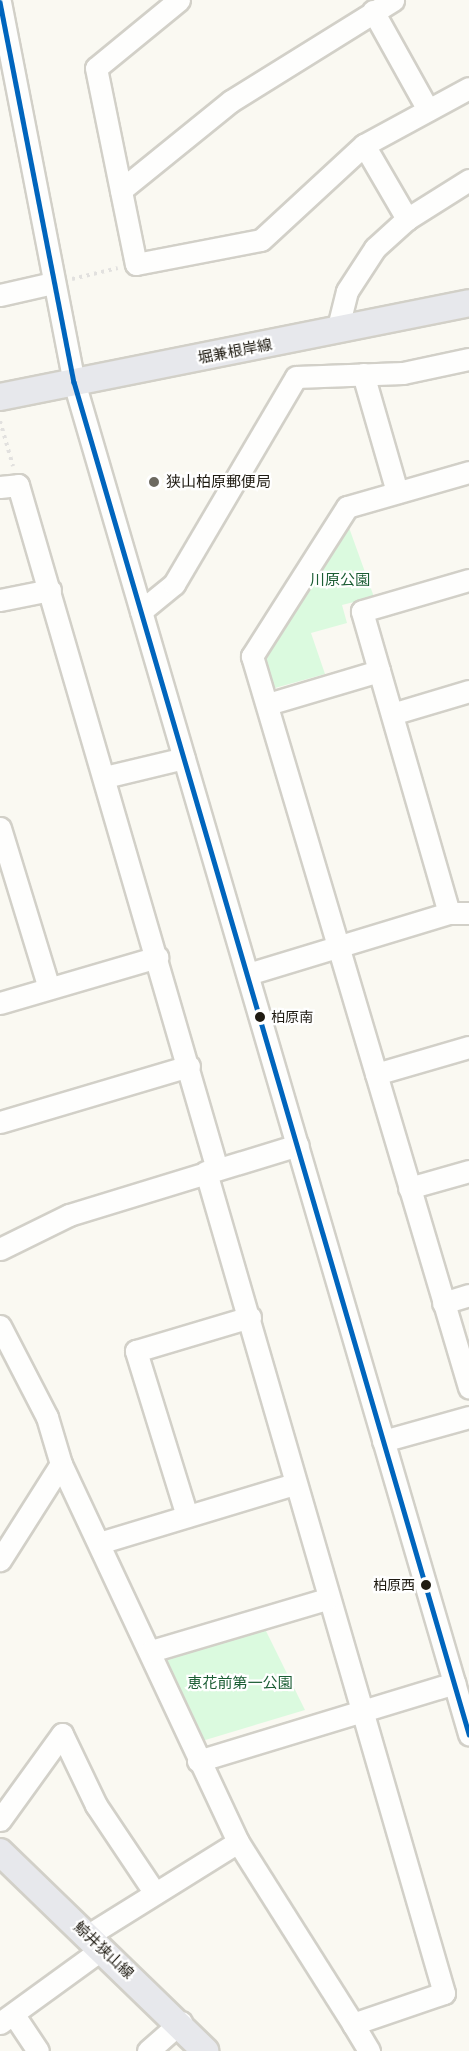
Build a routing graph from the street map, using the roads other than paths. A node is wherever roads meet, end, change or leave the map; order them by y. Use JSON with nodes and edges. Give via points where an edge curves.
{"nodes":[{"id":1,"x":179,"y":0,"type":"edge"},
{"id":2,"x":393,"y":0,"type":"edge"},
{"id":3,"x":0,"y":2,"type":"edge"},
{"id":4,"x":373,"y":11,"type":"junction"},
{"id":5,"x":7,"y":80,"type":"edge"},
{"id":6,"x":469,"y":88,"type":"edge"},
{"id":7,"x":428,"y":110,"type":"junction"},
{"id":8,"x":364,"y":145,"type":"junction"},
{"id":9,"x":469,"y":180,"type":"edge"},
{"id":10,"x":121,"y":190,"type":"junction"},
{"id":11,"x":407,"y":219,"type":"junction"},
{"id":12,"x":53,"y":283,"type":"junction"},
{"id":13,"x":0,"y":295,"type":"edge"},
{"id":14,"x":469,"y":303,"type":"edge"},
{"id":15,"x":337,"y":331,"type":"junction"},
{"id":16,"x":469,"y":359,"type":"edge"},
{"id":17,"x":363,"y":374,"type":"junction"},
{"id":18,"x":74,"y":382,"type":"junction"},
{"id":19,"x":0,"y":398,"type":"edge"},
{"id":20,"x":469,"y":472,"type":"edge"},
{"id":21,"x":9,"y":486,"type":"edge"},
{"id":22,"x":397,"y":492,"type":"junction"},
{"id":23,"x":469,"y":580,"type":"edge"},
{"id":24,"x":50,"y":590,"type":"junction"},
{"id":25,"x":0,"y":600,"type":"edge"},
{"id":26,"x":141,"y":611,"type":"junction"},
{"id":27,"x":378,"y":671,"type":"junction"},
{"id":28,"x":469,"y":691,"type":"edge"},
{"id":29,"x":268,"y":704,"type":"junction"},
{"id":30,"x":392,"y":714,"type":"junction"},
{"id":31,"x":184,"y":758,"type":"junction"},
{"id":32,"x":105,"y":777,"type":"junction"},
{"id":33,"x":0,"y":828,"type":"edge"},
{"id":34,"x":459,"y":913,"type":"edge"},
{"id":35,"x":338,"y":947,"type":"junction"},
{"id":36,"x":157,"y":957,"type":"junction"},
{"id":37,"x":248,"y":974,"type":"junction"},
{"id":38,"x":50,"y":988,"type":"junction"},
{"id":39,"x":0,"y":1003,"type":"edge"},
{"id":40,"x":469,"y":1047,"type":"edge"},
{"id":41,"x":189,"y":1066,"type":"junction"},
{"id":42,"x":376,"y":1074,"type":"junction"},
{"id":43,"x":0,"y":1122,"type":"edge"},
{"id":44,"x":298,"y":1145,"type":"junction"},
{"id":45,"x":212,"y":1170,"type":"junction"},
{"id":46,"x":469,"y":1171,"type":"edge"},
{"id":47,"x":409,"y":1188,"type":"junction"},
{"id":48,"x":0,"y":1249,"type":"edge"},
{"id":49,"x":469,"y":1295,"type":"edge"},
{"id":50,"x":443,"y":1303,"type":"junction"},
{"id":51,"x":250,"y":1317,"type":"junction"},
{"id":52,"x":0,"y":1326,"type":"edge"},
{"id":53,"x":469,"y":1387,"type":"edge"},
{"id":54,"x":469,"y":1417,"type":"edge"},
{"id":55,"x":383,"y":1442,"type":"junction"},
{"id":56,"x":62,"y":1464,"type":"junction"},
{"id":57,"x":294,"y":1484,"type":"junction"},
{"id":58,"x":187,"y":1516,"type":"junction"},
{"id":59,"x":99,"y":1543,"type":"junction"},
{"id":60,"x":0,"y":1560,"type":"edge"},
{"id":61,"x":327,"y":1599,"type":"junction"},
{"id":62,"x":152,"y":1651,"type":"junction"},
{"id":63,"x":454,"y":1683,"type":"junction"},
{"id":64,"x":361,"y":1712,"type":"junction"},
{"id":65,"x":469,"y":1734,"type":"edge"},
{"id":66,"x":198,"y":1761,"type":"junction"},
{"id":67,"x":0,"y":1820,"type":"edge"},
{"id":68,"x":238,"y":1842,"type":"junction"},
{"id":69,"x":0,"y":1852,"type":"edge"},
{"id":70,"x":155,"y":1893,"type":"junction"},
{"id":71,"x":94,"y":1942,"type":"junction"},
{"id":72,"x":7,"y":2019,"type":"edge"},
{"id":73,"x":181,"y":2022,"type":"junction"},
{"id":74,"x":353,"y":2024,"type":"junction"},
{"id":75,"x":38,"y":2051,"type":"edge"},
{"id":76,"x":148,"y":2051,"type":"edge"},
{"id":77,"x":206,"y":2051,"type":"edge"},
{"id":78,"x":369,"y":2051,"type":"edge"}],
"edges":[{"from":1,"to":10,"type":"street","via":[[96,68]]},
{"from":2,"to":4,"type":"street"},
{"from":3,"to":5,"type":"street"},
{"from":4,"to":7,"type":"street"},
{"from":4,"to":10,"type":"street","via":[[231,101]]},
{"from":5,"to":12,"type":"street"},
{"from":6,"to":7,"type":"street"},
{"from":7,"to":8,"type":"street"},
{"from":8,"to":10,"type":"street","via":[[261,240],[136,264]]},
{"from":8,"to":11,"type":"street"},
{"from":9,"to":11,"type":"street"},
{"from":11,"to":15,"type":"street","via":[[359,271]]},
{"from":12,"to":13,"type":"street"},
{"from":12,"to":18,"type":"street"},
{"from":14,"to":15,"type":"main road","name":"堀兼根岸線"},
{"from":15,"to":18,"type":"main road","name":"堀兼根岸線"},
{"from":16,"to":17,"type":"street","via":[[403,373]]},
{"from":17,"to":22,"type":"street"},
{"from":17,"to":26,"type":"street","via":[[296,377],[174,584]]},
{"from":18,"to":19,"type":"main road","name":"堀兼根岸線"},
{"from":18,"to":26,"type":"street"},
{"from":20,"to":22,"type":"street"},
{"from":21,"to":24,"type":"street"},
{"from":22,"to":29,"type":"street","via":[[347,507],[252,656]]},
{"from":23,"to":27,"type":"street","via":[[362,611]]},
{"from":24,"to":25,"type":"street"},
{"from":24,"to":32,"type":"street"},
{"from":26,"to":31,"type":"street"},
{"from":27,"to":29,"type":"street"},
{"from":27,"to":30,"type":"street"},
{"from":28,"to":30,"type":"street"},
{"from":29,"to":35,"type":"street"},
{"from":30,"to":34,"type":"street"},
{"from":31,"to":32,"type":"street"},
{"from":31,"to":37,"type":"street"},
{"from":32,"to":36,"type":"street"},
{"from":33,"to":38,"type":"street"},
{"from":34,"to":35,"type":"street"},
{"from":35,"to":37,"type":"street"},
{"from":35,"to":42,"type":"street"},
{"from":36,"to":38,"type":"street"},
{"from":36,"to":41,"type":"street"},
{"from":37,"to":44,"type":"street"},
{"from":38,"to":39,"type":"street"},
{"from":40,"to":42,"type":"street"},
{"from":41,"to":43,"type":"street"},
{"from":41,"to":45,"type":"street"},
{"from":42,"to":47,"type":"street"},
{"from":44,"to":45,"type":"street"},
{"from":44,"to":55,"type":"street"},
{"from":45,"to":48,"type":"street","via":[[69,1215]]},
{"from":45,"to":51,"type":"street"},
{"from":46,"to":47,"type":"street"},
{"from":47,"to":50,"type":"street"},
{"from":49,"to":50,"type":"street"},
{"from":50,"to":53,"type":"street"},
{"from":51,"to":57,"type":"street"},
{"from":51,"to":58,"type":"street","via":[[136,1350]]},
{"from":52,"to":56,"type":"street","via":[[47,1417]]},
{"from":54,"to":55,"type":"street"},
{"from":55,"to":63,"type":"street"},
{"from":56,"to":59,"type":"street"},
{"from":56,"to":60,"type":"street"},
{"from":57,"to":58,"type":"street"},
{"from":57,"to":61,"type":"street"},
{"from":58,"to":59,"type":"street"},
{"from":59,"to":62,"type":"street"},
{"from":61,"to":62,"type":"street"},
{"from":61,"to":64,"type":"street"},
{"from":62,"to":66,"type":"street"},
{"from":63,"to":64,"type":"street"},
{"from":63,"to":65,"type":"street"},
{"from":64,"to":66,"type":"street"},
{"from":64,"to":74,"type":"street","via":[[444,1993]]},
{"from":66,"to":68,"type":"street"},
{"from":67,"to":70,"type":"street","via":[[62,1734],[96,1805]]},
{"from":68,"to":70,"type":"street"},
{"from":68,"to":74,"type":"street"},
{"from":69,"to":71,"type":"main road","name":"鯨井狭山線"},
{"from":70,"to":71,"type":"street"},
{"from":71,"to":72,"type":"street"},
{"from":71,"to":73,"type":"main road","name":"鯨井狭山線"},
{"from":72,"to":75,"type":"street"},
{"from":73,"to":76,"type":"street"},
{"from":73,"to":77,"type":"main road","name":"鯨井狭山線"},
{"from":74,"to":78,"type":"street"}]}
